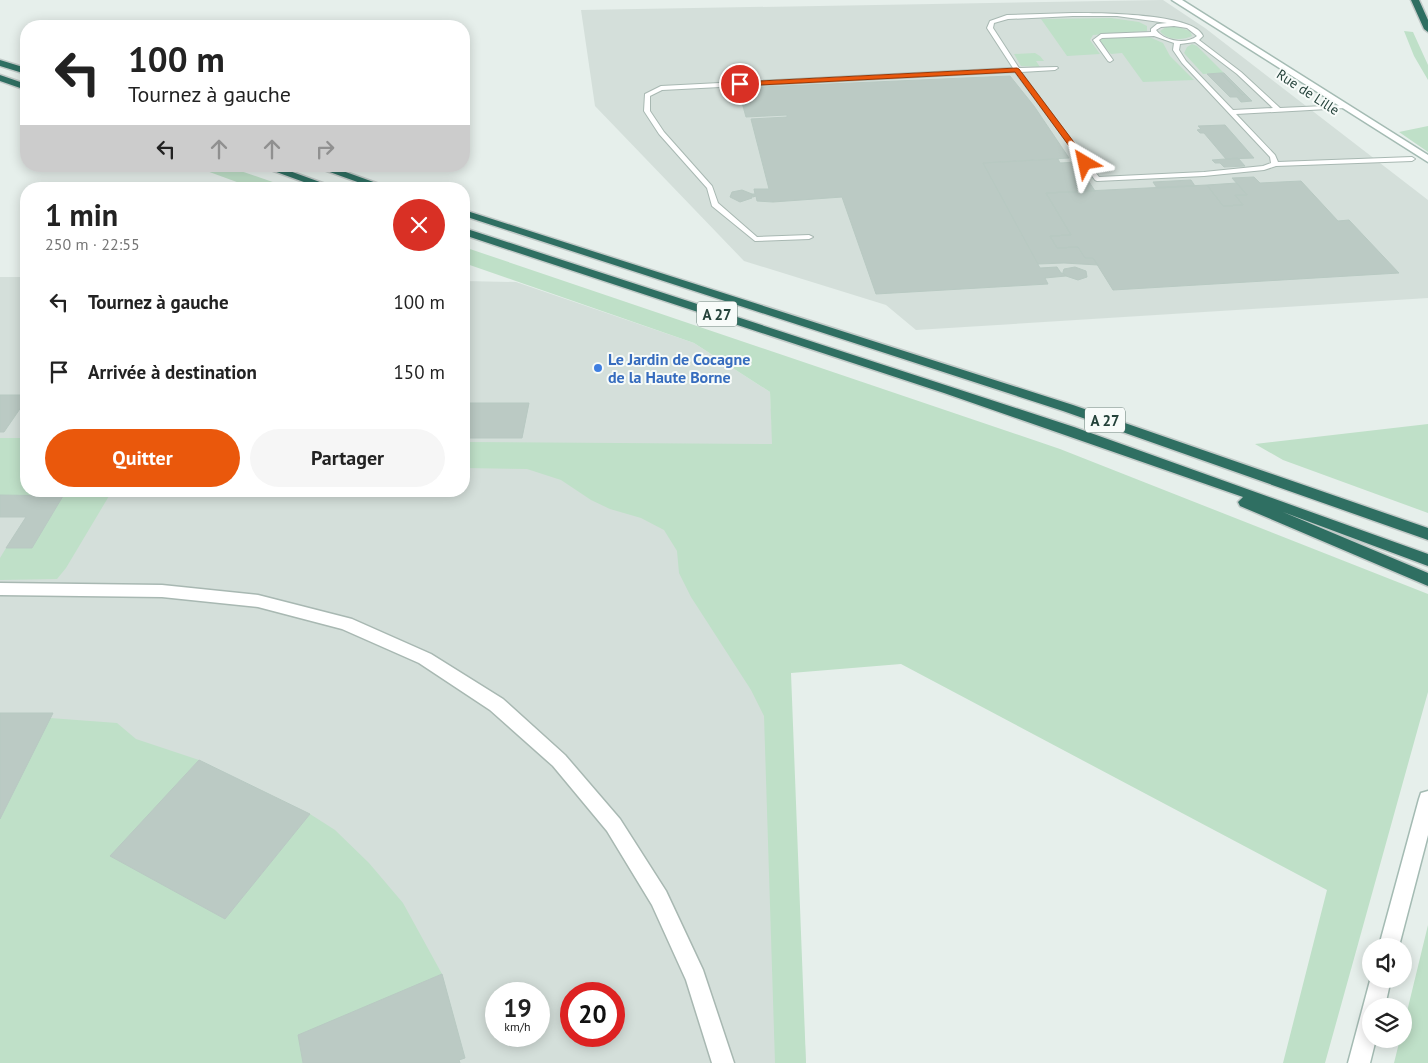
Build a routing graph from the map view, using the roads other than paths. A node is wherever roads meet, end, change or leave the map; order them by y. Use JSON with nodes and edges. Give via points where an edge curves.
{"nodes":[{"id":1,"x":1176,"y":0,"type":"edge"},
{"id":2,"x":1415,"y":0,"type":"edge"},
{"id":3,"x":1191,"y":10,"type":"junction"},
{"id":4,"x":1099,"y":15,"type":"junction"},
{"id":5,"x":1182,"y":25,"type":"junction"},
{"id":6,"x":1157,"y":26,"type":"junction"},
{"id":7,"x":1428,"y":29,"type":"edge"},
{"id":8,"x":1155,"y":34,"type":"junction"},
{"id":9,"x":1196,"y":40,"type":"junction"},
{"id":10,"x":1177,"y":42,"type":"junction"},
{"id":11,"x":1110,"y":60,"type":"dead end"},
{"id":12,"x":0,"y":63,"type":"edge"},
{"id":13,"x":1055,"y":68,"type":"dead end"},
{"id":14,"x":20,"y":70,"type":"edge"},
{"id":15,"x":1017,"y":70,"type":"junction"},
{"id":16,"x":0,"y":78,"type":"edge"},
{"id":17,"x":20,"y":85,"type":"edge"},
{"id":18,"x":1344,"y":106,"type":"junction"},
{"id":19,"x":1331,"y":107,"type":"junction"},
{"id":20,"x":1279,"y":110,"type":"junction"},
{"id":21,"x":1232,"y":112,"type":"junction"},
{"id":22,"x":1412,"y":159,"type":"junction"},
{"id":23,"x":1275,"y":164,"type":"junction"},
{"id":24,"x":1427,"y":164,"type":"edge"},
{"id":25,"x":283,"y":172,"type":"edge"},
{"id":26,"x":336,"y":172,"type":"edge"},
{"id":27,"x":313,"y":182,"type":"edge"},
{"id":28,"x":367,"y":182,"type":"edge"},
{"id":29,"x":470,"y":215,"type":"edge"},
{"id":30,"x":470,"y":233,"type":"edge"},
{"id":31,"x":809,"y":237,"type":"dead end"},
{"id":32,"x":970,"y":398,"type":"junction"},
{"id":33,"x":1428,"y":534,"type":"edge"},
{"id":34,"x":1428,"y":560,"type":"edge"},
{"id":35,"x":1428,"y":580,"type":"edge"},
{"id":36,"x":0,"y":589,"type":"edge"},
{"id":37,"x":1428,"y":799,"type":"edge"},
{"id":38,"x":1391,"y":938,"type":"edge"},
{"id":39,"x":1363,"y":1048,"type":"edge"},
{"id":40,"x":723,"y":1063,"type":"edge"},
{"id":41,"x":1359,"y":1063,"type":"edge"}],
"edges":[{"from":1,"to":3,"type":"main road","name":"Rue de Lille"},
{"from":2,"to":7,"type":"highway"},
{"from":3,"to":18,"type":"main road","name":"Rue de Lille"},
{"from":3,"to":19,"type":"main road","name":"Rue de Lille"},
{"from":4,"to":5,"type":"lane","via":[[1143,16]]},
{"from":4,"to":6,"type":"lane"},
{"from":4,"to":15,"type":"lane","via":[[1008,18],[992,22],[990,28]]},
{"from":5,"to":6,"type":"lane"},
{"from":5,"to":9,"type":"lane","via":[[1199,33]]},
{"from":6,"to":8,"type":"lane","via":[[1153,30]]},
{"from":8,"to":10,"type":"lane"},
{"from":8,"to":11,"type":"lane","via":[[1101,36],[1096,40]]},
{"from":9,"to":10,"type":"lane"},
{"from":9,"to":20,"type":"lane"},
{"from":10,"to":21,"type":"lane","via":[[1176,50],[1184,62]]},
{"from":12,"to":14,"type":"highway"},
{"from":13,"to":15,"type":"lane"},
{"from":15,"to":23,"type":"lane","via":[[1097,178],[1204,174]]},
{"from":15,"to":31,"type":"lane","via":[[661,88],[647,95],[647,111],[661,133],[710,187],[715,204],[755,239]]},
{"from":16,"to":17,"type":"highway"},
{"from":18,"to":19,"type":"lane"},
{"from":18,"to":24,"type":"main road","name":"Rue de Lille"},
{"from":19,"to":20,"type":"lane"},
{"from":19,"to":22,"type":"main road","name":"Rue de Lille"},
{"from":20,"to":21,"type":"lane"},
{"from":21,"to":23,"type":"lane","via":[[1273,156]]},
{"from":22,"to":23,"type":"lane"},
{"from":22,"to":24,"type":"main road","name":"Rue de Lille"},
{"from":25,"to":27,"type":"highway"},
{"from":26,"to":28,"type":"highway"},
{"from":29,"to":33,"type":"highway","number":"A 27","via":[[1056,403]]},
{"from":30,"to":32,"type":"highway","number":"A 27"},
{"from":32,"to":34,"type":"highway","number":"A 27","via":[[1190,472]]},
{"from":32,"to":35,"type":"highway","via":[[1269,512]]},
{"from":36,"to":40,"type":"main road","via":[[184,592],[284,606],[383,637],[430,660],[477,689],[550,750],[602,809],[629,848],[661,903],[688,961]]},
{"from":37,"to":38,"type":"main road"},
{"from":39,"to":41,"type":"main road"}]}
